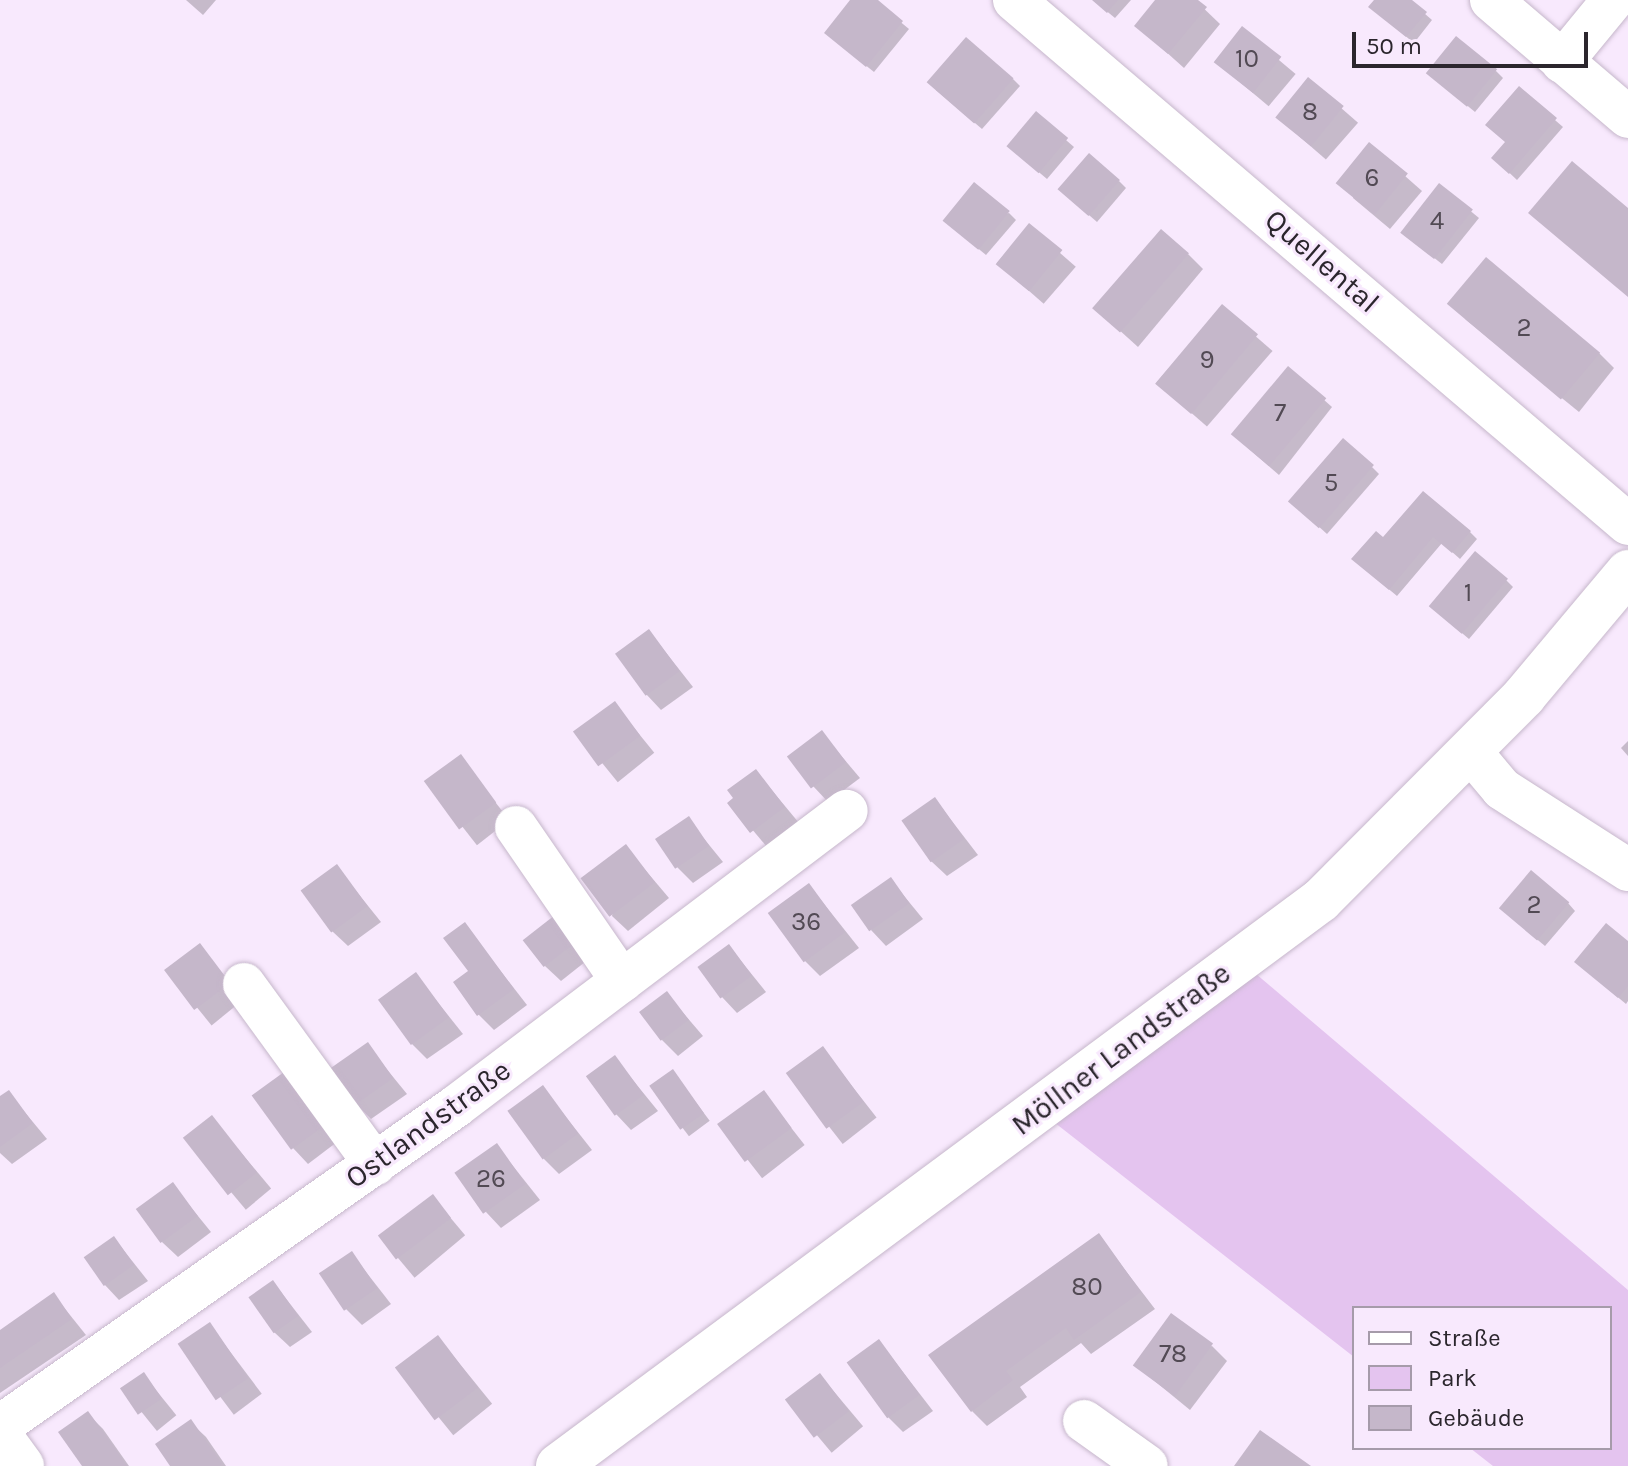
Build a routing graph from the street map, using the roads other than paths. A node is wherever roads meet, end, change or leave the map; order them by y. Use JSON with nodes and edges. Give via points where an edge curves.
{"nodes":[{"id":1,"x":1014,"y":0,"type":"edge"},
{"id":2,"x":1491,"y":0,"type":"edge"},
{"id":3,"x":1613,"y":0,"type":"edge"},
{"id":4,"x":1562,"y":62,"type":"junction"},
{"id":5,"x":1628,"y":117,"type":"edge"},
{"id":6,"x":1628,"y":524,"type":"edge"},
{"id":7,"x":1628,"y":572,"type":"edge"},
{"id":8,"x":1471,"y":752,"type":"junction"},
{"id":9,"x":847,"y":811,"type":"dead end"},
{"id":10,"x":516,"y":827,"type":"dead end"},
{"id":11,"x":1628,"y":870,"type":"edge"},
{"id":12,"x":622,"y":981,"type":"junction"},
{"id":13,"x":244,"y":984,"type":"dead end"},
{"id":14,"x":375,"y":1164,"type":"junction"},
{"id":15,"x":1084,"y":1421,"type":"dead end"},
{"id":16,"x":0,"y":1426,"type":"edge"},
{"id":17,"x":0,"y":1434,"type":"edge"},
{"id":18,"x":23,"y":1466,"type":"edge"},
{"id":19,"x":558,"y":1466,"type":"edge"},
{"id":20,"x":1147,"y":1466,"type":"edge"}],
"edges":[{"from":1,"to":6,"type":"street","name":"Quellental"},
{"from":2,"to":4,"type":"street"},
{"from":3,"to":4,"type":"street"},
{"from":4,"to":5,"type":"street"},
{"from":7,"to":8,"type":"main road","name":"Möllner Landstraße"},
{"from":8,"to":11,"type":"street","via":[[1502,789]]},
{"from":8,"to":19,"type":"main road","name":"Möllner Landstraße","via":[[1321,900]]},
{"from":9,"to":12,"type":"street","name":"Ostlandstraße"},
{"from":10,"to":12,"type":"street"},
{"from":12,"to":14,"type":"street","name":"Ostlandstraße"},
{"from":13,"to":14,"type":"street"},
{"from":14,"to":16,"type":"street","name":"Ostlandstraße"},
{"from":15,"to":20,"type":"street"},
{"from":17,"to":18,"type":"street"}]}
